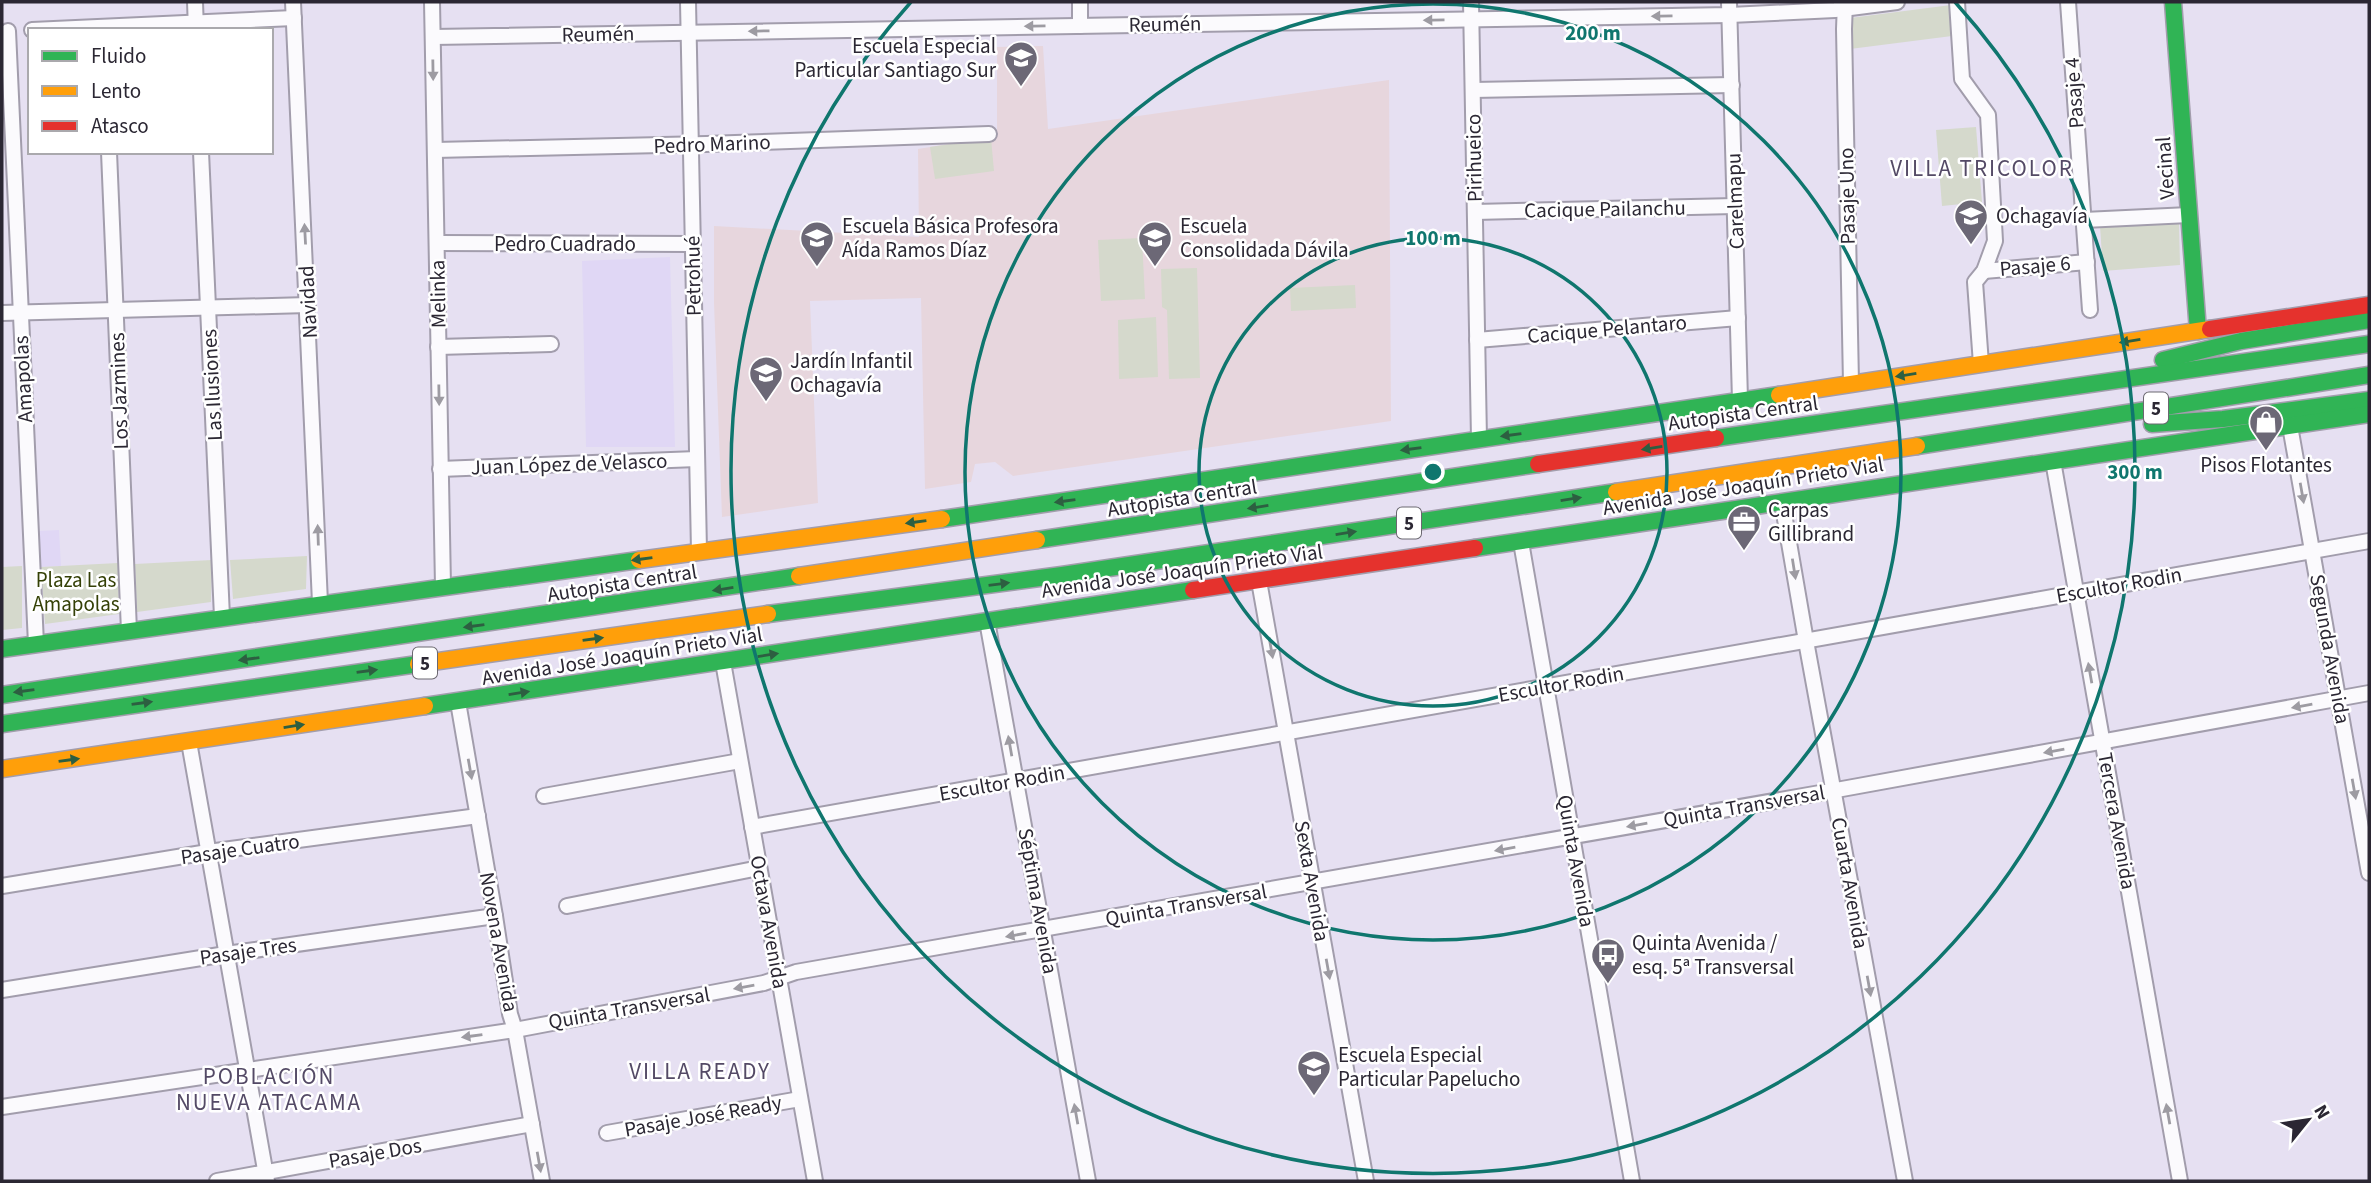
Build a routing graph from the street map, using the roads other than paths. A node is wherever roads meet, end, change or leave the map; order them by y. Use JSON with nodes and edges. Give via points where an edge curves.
{"nodes":[{"id":1,"x":195,"y":2,"type":"edge"},
{"id":2,"x":293,"y":2,"type":"edge"},
{"id":3,"x":432,"y":2,"type":"edge"},
{"id":4,"x":688,"y":2,"type":"edge"},
{"id":5,"x":1080,"y":2,"type":"edge"},
{"id":6,"x":1471,"y":2,"type":"edge"},
{"id":7,"x":1897,"y":2,"type":"edge"},
{"id":8,"x":1957,"y":2,"type":"edge"},
{"id":9,"x":2068,"y":2,"type":"edge"},
{"id":10,"x":2173,"y":2,"type":"edge"},
{"id":11,"x":1844,"y":5,"type":"edge"},
{"id":12,"x":1730,"y":8,"type":"edge"},
{"id":13,"x":294,"y":18,"type":"junction"},
{"id":14,"x":1471,"y":19,"type":"junction"},
{"id":15,"x":196,"y":26,"type":"edge"},
{"id":16,"x":1080,"y":26,"type":"junction"},
{"id":17,"x":103,"y":28,"type":"edge"},
{"id":18,"x":28,"y":30,"type":"edge"},
{"id":19,"x":5,"y":31,"type":"edge"},
{"id":20,"x":688,"y":32,"type":"junction"},
{"id":21,"x":433,"y":37,"type":"junction"},
{"id":22,"x":1732,"y":85,"type":"junction"},
{"id":23,"x":1473,"y":90,"type":"junction"},
{"id":24,"x":989,"y":134,"type":"dead end"},
{"id":25,"x":691,"y":145,"type":"junction"},
{"id":26,"x":435,"y":150,"type":"junction"},
{"id":27,"x":108,"y":154,"type":"edge"},
{"id":28,"x":201,"y":154,"type":"edge"},
{"id":29,"x":1735,"y":206,"type":"junction"},
{"id":30,"x":1475,"y":212,"type":"junction"},
{"id":31,"x":2189,"y":215,"type":"junction"},
{"id":32,"x":2084,"y":220,"type":"junction"},
{"id":33,"x":437,"y":243,"type":"junction"},
{"id":34,"x":692,"y":244,"type":"junction"},
{"id":35,"x":2087,"y":262,"type":"junction"},
{"id":36,"x":1984,"y":271,"type":"junction"},
{"id":37,"x":308,"y":305,"type":"junction"},
{"id":38,"x":2369,"y":305,"type":"edge"},
{"id":39,"x":208,"y":308,"type":"junction"},
{"id":40,"x":116,"y":310,"type":"junction"},
{"id":41,"x":2090,"y":310,"type":"dead end"},
{"id":42,"x":2,"y":313,"type":"edge"},
{"id":43,"x":20,"y":313,"type":"junction"},
{"id":44,"x":1738,"y":318,"type":"junction"},
{"id":45,"x":2369,"y":320,"type":"edge"},
{"id":46,"x":2198,"y":331,"type":"junction"},
{"id":47,"x":1477,"y":340,"type":"junction"},
{"id":48,"x":551,"y":344,"type":"dead end"},
{"id":49,"x":2369,"y":344,"type":"edge"},
{"id":50,"x":439,"y":347,"type":"junction"},
{"id":51,"x":1981,"y":364,"type":"junction"},
{"id":52,"x":2369,"y":375,"type":"edge"},
{"id":53,"x":1851,"y":383,"type":"junction"},
{"id":54,"x":2104,"y":384,"type":"junction"},
{"id":55,"x":1740,"y":400,"type":"junction"},
{"id":56,"x":2369,"y":400,"type":"edge"},
{"id":57,"x":2369,"y":414,"type":"edge"},
{"id":58,"x":2065,"y":422,"type":"junction"},
{"id":59,"x":2290,"y":426,"type":"junction"},
{"id":60,"x":1479,"y":439,"type":"junction"},
{"id":61,"x":697,"y":459,"type":"junction"},
{"id":62,"x":2053,"y":461,"type":"junction"},
{"id":63,"x":440,"y":469,"type":"junction"},
{"id":64,"x":1782,"y":502,"type":"junction"},
{"id":65,"x":2369,"y":541,"type":"edge"},
{"id":66,"x":1521,"y":542,"type":"junction"},
{"id":67,"x":699,"y":551,"type":"junction"},
{"id":68,"x":2312,"y":551,"type":"junction"},
{"id":69,"x":1259,"y":581,"type":"junction"},
{"id":70,"x":443,"y":586,"type":"junction"},
{"id":71,"x":2076,"y":593,"type":"junction"},
{"id":72,"x":320,"y":603,"type":"junction"},
{"id":73,"x":222,"y":618,"type":"junction"},
{"id":74,"x":987,"y":621,"type":"junction"},
{"id":75,"x":129,"y":631,"type":"junction"},
{"id":76,"x":1806,"y":641,"type":"junction"},
{"id":77,"x":36,"y":644,"type":"junction"},
{"id":78,"x":2,"y":649,"type":"edge"},
{"id":79,"x":723,"y":662,"type":"junction"},
{"id":80,"x":1546,"y":687,"type":"junction"},
{"id":81,"x":2369,"y":693,"type":"edge"},
{"id":82,"x":2,"y":695,"type":"edge"},
{"id":83,"x":2339,"y":699,"type":"junction"},
{"id":84,"x":458,"y":702,"type":"junction"},
{"id":85,"x":2,"y":723,"type":"edge"},
{"id":86,"x":1286,"y":733,"type":"junction"},
{"id":87,"x":189,"y":742,"type":"junction"},
{"id":88,"x":2103,"y":742,"type":"junction"},
{"id":89,"x":740,"y":761,"type":"junction"},
{"id":90,"x":2,"y":769,"type":"edge"},
{"id":91,"x":1016,"y":780,"type":"junction"},
{"id":92,"x":1833,"y":791,"type":"junction"},
{"id":93,"x":544,"y":796,"type":"dead end"},
{"id":94,"x":478,"y":816,"type":"junction"},
{"id":95,"x":752,"y":827,"type":"junction"},
{"id":96,"x":1572,"y":837,"type":"junction"},
{"id":97,"x":208,"y":852,"type":"junction"},
{"id":98,"x":759,"y":868,"type":"junction"},
{"id":99,"x":2369,"y":873,"type":"edge"},
{"id":100,"x":1312,"y":883,"type":"junction"},
{"id":101,"x":2,"y":886,"type":"edge"},
{"id":102,"x":568,"y":906,"type":"dead end"},
{"id":103,"x":495,"y":916,"type":"junction"},
{"id":104,"x":1043,"y":930,"type":"junction"},
{"id":105,"x":226,"y":954,"type":"junction"},
{"id":106,"x":779,"y":978,"type":"junction"},
{"id":107,"x":2,"y":990,"type":"edge"},
{"id":108,"x":516,"y":1030,"type":"junction"},
{"id":109,"x":247,"y":1071,"type":"junction"},
{"id":110,"x":800,"y":1099,"type":"junction"},
{"id":111,"x":2,"y":1107,"type":"edge"},
{"id":112,"x":532,"y":1124,"type":"junction"},
{"id":113,"x":607,"y":1133,"type":"dead end"},
{"id":114,"x":266,"y":1177,"type":"edge"},
{"id":115,"x":217,"y":1181,"type":"edge"},
{"id":116,"x":542,"y":1181,"type":"edge"},
{"id":117,"x":815,"y":1181,"type":"edge"},
{"id":118,"x":1088,"y":1181,"type":"edge"},
{"id":119,"x":1366,"y":1181,"type":"edge"},
{"id":120,"x":1632,"y":1181,"type":"edge"},
{"id":121,"x":1905,"y":1181,"type":"edge"},
{"id":122,"x":2180,"y":1181,"type":"edge"}],
"edges":[{"from":1,"to":15,"type":"street"},
{"from":2,"to":13,"type":"street","name":"Navidad"},
{"from":3,"to":21,"type":"street","name":"Melinka"},
{"from":4,"to":20,"type":"street","name":"Petrohué"},
{"from":5,"to":16,"type":"street"},
{"from":6,"to":14,"type":"street","name":"Pirihueico"},
{"from":7,"to":11,"type":"street","name":"Reumén"},
{"from":8,"to":36,"type":"street","via":[[1962,79],[1987,115],[1995,241]]},
{"from":9,"to":32,"type":"street","name":"Pasaje 4"},
{"from":10,"to":31,"type":"main road","name":"Vecinal"},
{"from":11,"to":12,"type":"street","name":"Reumén"},
{"from":11,"to":53,"type":"street","name":"Pasaje Uno"},
{"from":12,"to":14,"type":"street","name":"Reumén","one_way":true},
{"from":12,"to":22,"type":"street","name":"Carelmapu"},
{"from":13,"to":15,"type":"street"},
{"from":37,"to":13,"type":"street","name":"Navidad","one_way":true},
{"from":14,"to":16,"type":"street","name":"Reumén","one_way":true},
{"from":14,"to":23,"type":"street","name":"Pirihueico"},
{"from":15,"to":17,"type":"street"},
{"from":16,"to":20,"type":"street","name":"Reumén","one_way":true},
{"from":18,"to":19,"type":"street"},
{"from":19,"to":43,"type":"street","name":"Amapolas"},
{"from":20,"to":21,"type":"street","name":"Reumén"},
{"from":20,"to":25,"type":"street","name":"Petrohué"},
{"from":21,"to":26,"type":"street","name":"Melinka","one_way":true},
{"from":22,"to":23,"type":"street"},
{"from":22,"to":29,"type":"street","name":"Carelmapu"},
{"from":23,"to":30,"type":"street","name":"Pirihueico"},
{"from":24,"to":25,"type":"street","name":"Pedro Marino"},
{"from":25,"to":26,"type":"street","name":"Pedro Marino"},
{"from":25,"to":34,"type":"street","name":"Petrohué"},
{"from":26,"to":33,"type":"street","name":"Melinka"},
{"from":27,"to":40,"type":"street","name":"Los Jazmines"},
{"from":28,"to":39,"type":"street","name":"Las Ilusiones"},
{"from":29,"to":30,"type":"street","name":"Cacique Pailanchu"},
{"from":29,"to":44,"type":"street","name":"Carelmapu"},
{"from":30,"to":47,"type":"street","name":"Pirihueico"},
{"from":31,"to":32,"type":"street"},
{"from":31,"to":46,"type":"main road","name":"Vecinal"},
{"from":32,"to":35,"type":"street","name":"Pasaje 4"},
{"from":33,"to":34,"type":"street","name":"Pedro Cuadrado"},
{"from":33,"to":50,"type":"street","name":"Melinka"},
{"from":34,"to":61,"type":"street","name":"Petrohué"},
{"from":35,"to":36,"type":"street","name":"Pasaje 6"},
{"from":35,"to":41,"type":"street","name":"Pasaje 4"},
{"from":36,"to":51,"type":"street","via":[[1975,282]]},
{"from":37,"to":39,"type":"street"},
{"from":72,"to":37,"type":"street","name":"Navidad","one_way":true},
{"from":38,"to":46,"type":"main road"},
{"from":39,"to":40,"type":"street"},
{"from":39,"to":73,"type":"street","name":"Las Ilusiones"},
{"from":40,"to":43,"type":"street"},
{"from":40,"to":75,"type":"street","name":"Los Jazmines"},
{"from":42,"to":43,"type":"street"},
{"from":43,"to":77,"type":"street","name":"Amapolas"},
{"from":44,"to":47,"type":"street","name":"Cacique Pelantaro"},
{"from":44,"to":55,"type":"street","name":"Carelmapu"},
{"from":45,"to":54,"type":"main road","via":[[2210,347]]},
{"from":46,"to":51,"type":"main road","one_way":true},
{"from":47,"to":60,"type":"street","name":"Pirihueico"},
{"from":48,"to":50,"type":"street"},
{"from":49,"to":54,"type":"main road","name":"Autopista Central","number":"5"},
{"from":50,"to":63,"type":"street","name":"Melinka","one_way":true},
{"from":51,"to":53,"type":"main road","one_way":true},
{"from":52,"to":58,"type":"main road","number":"5"},
{"from":53,"to":55,"type":"main road"},
{"from":54,"to":82,"type":"main road","name":"Autopista Central","number":"5","one_way":true},
{"from":55,"to":60,"type":"main road","one_way":true},
{"from":56,"to":58,"type":"main road","via":[[2185,423]]},
{"from":57,"to":59,"type":"main road","name":"Avenida José Joaquín Prieto Vial"},
{"from":85,"to":58,"type":"main road","number":"5","one_way":true,"via":[[1062,575]]},
{"from":59,"to":62,"type":"main road","name":"Avenida José Joaquín Prieto Vial"},
{"from":59,"to":68,"type":"street","name":"Segunda Avenida","one_way":true},
{"from":60,"to":67,"type":"main road","one_way":true},
{"from":61,"to":63,"type":"street","name":"Juan López de Velasco"},
{"from":61,"to":67,"type":"street","name":"Petrohué"},
{"from":62,"to":64,"type":"main road","name":"Avenida José Joaquín Prieto Vial"},
{"from":62,"to":71,"type":"street","name":"Tercera Avenida"},
{"from":63,"to":70,"type":"street","name":"Melinka"},
{"from":64,"to":66,"type":"main road","name":"Avenida José Joaquín Prieto Vial"},
{"from":64,"to":76,"type":"street","name":"Cuarta Avenida","one_way":true},
{"from":65,"to":68,"type":"street","name":"Escultor Rodin"},
{"from":66,"to":69,"type":"main road","name":"Avenida José Joaquín Prieto Vial"},
{"from":66,"to":80,"type":"street","name":"Quinta Avenida"},
{"from":67,"to":70,"type":"main road","one_way":true},
{"from":68,"to":71,"type":"street","name":"Escultor Rodin"},
{"from":68,"to":83,"type":"street","name":"Segunda Avenida"},
{"from":69,"to":74,"type":"main road","name":"Avenida José Joaquín Prieto Vial"},
{"from":69,"to":86,"type":"street","name":"Sexta Avenida","one_way":true},
{"from":70,"to":72,"type":"main road"},
{"from":71,"to":76,"type":"street","name":"Escultor Rodin"},
{"from":88,"to":71,"type":"street","name":"Tercera Avenida","one_way":true},
{"from":72,"to":73,"type":"main road"},
{"from":73,"to":75,"type":"main road"},
{"from":79,"to":74,"type":"main road","name":"Avenida José Joaquín Prieto Vial","one_way":true},
{"from":91,"to":74,"type":"street","name":"Séptima Avenida","one_way":true},
{"from":75,"to":77,"type":"main road"},
{"from":76,"to":80,"type":"street","name":"Escultor Rodin"},
{"from":76,"to":92,"type":"street","name":"Cuarta Avenida"},
{"from":77,"to":78,"type":"main road"},
{"from":84,"to":79,"type":"main road","name":"Avenida José Joaquín Prieto Vial","one_way":true},
{"from":79,"to":89,"type":"street","name":"Octava Avenida"},
{"from":80,"to":86,"type":"street","name":"Escultor Rodin"},
{"from":80,"to":96,"type":"street","name":"Quinta Avenida"},
{"from":81,"to":83,"type":"street","name":"Quinta Transversal"},
{"from":83,"to":88,"type":"street","name":"Quinta Transversal","one_way":true},
{"from":83,"to":99,"type":"street","name":"Segunda Avenida","one_way":true},
{"from":87,"to":84,"type":"main road","name":"Avenida José Joaquín Prieto Vial","one_way":true},
{"from":84,"to":94,"type":"street","name":"Novena Avenida","one_way":true},
{"from":86,"to":91,"type":"street","name":"Escultor Rodin"},
{"from":86,"to":100,"type":"street","name":"Sexta Avenida"},
{"from":90,"to":87,"type":"main road","name":"Avenida José Joaquín Prieto Vial","one_way":true},
{"from":87,"to":97,"type":"street"},
{"from":88,"to":92,"type":"street","name":"Quinta Transversal","one_way":true},
{"from":122,"to":88,"type":"street","name":"Tercera Avenida","one_way":true},
{"from":89,"to":93,"type":"street"},
{"from":89,"to":95,"type":"street","name":"Octava Avenida"},
{"from":91,"to":95,"type":"street","name":"Escultor Rodin"},
{"from":91,"to":104,"type":"street","name":"Séptima Avenida"},
{"from":92,"to":96,"type":"street","name":"Quinta Transversal","one_way":true},
{"from":92,"to":121,"type":"street","name":"Cuarta Avenida","one_way":true},
{"from":94,"to":97,"type":"street","name":"Pasaje Cuatro"},
{"from":94,"to":103,"type":"street","name":"Novena Avenida"},
{"from":95,"to":98,"type":"street","name":"Octava Avenida"},
{"from":96,"to":100,"type":"street","name":"Quinta Transversal","one_way":true},
{"from":96,"to":120,"type":"street","name":"Quinta Avenida"},
{"from":97,"to":101,"type":"street","name":"Pasaje Cuatro"},
{"from":97,"to":105,"type":"street"},
{"from":98,"to":102,"type":"street"},
{"from":98,"to":106,"type":"street","name":"Octava Avenida"},
{"from":100,"to":104,"type":"street","name":"Quinta Transversal"},
{"from":100,"to":119,"type":"street","name":"Sexta Avenida","one_way":true},
{"from":103,"to":105,"type":"street","name":"Pasaje Tres"},
{"from":103,"to":108,"type":"street","name":"Novena Avenida"},
{"from":104,"to":106,"type":"street","name":"Quinta Transversal","one_way":true},
{"from":118,"to":104,"type":"street","name":"Séptima Avenida","one_way":true},
{"from":105,"to":107,"type":"street","name":"Pasaje Tres"},
{"from":105,"to":109,"type":"street"},
{"from":106,"to":108,"type":"street","name":"Quinta Transversal","one_way":true},
{"from":106,"to":110,"type":"street","name":"Octava Avenida"},
{"from":108,"to":109,"type":"street","name":"Quinta Transversal","one_way":true},
{"from":108,"to":112,"type":"street","name":"Novena Avenida"},
{"from":109,"to":111,"type":"street","name":"Quinta Transversal"},
{"from":109,"to":114,"type":"street"},
{"from":110,"to":113,"type":"street","name":"Pasaje José Ready"},
{"from":110,"to":117,"type":"street","name":"Octava Avenida"},
{"from":112,"to":114,"type":"street","name":"Pasaje Dos"},
{"from":112,"to":116,"type":"street","name":"Novena Avenida","one_way":true},
{"from":114,"to":115,"type":"street","name":"Pasaje Dos"}]}
